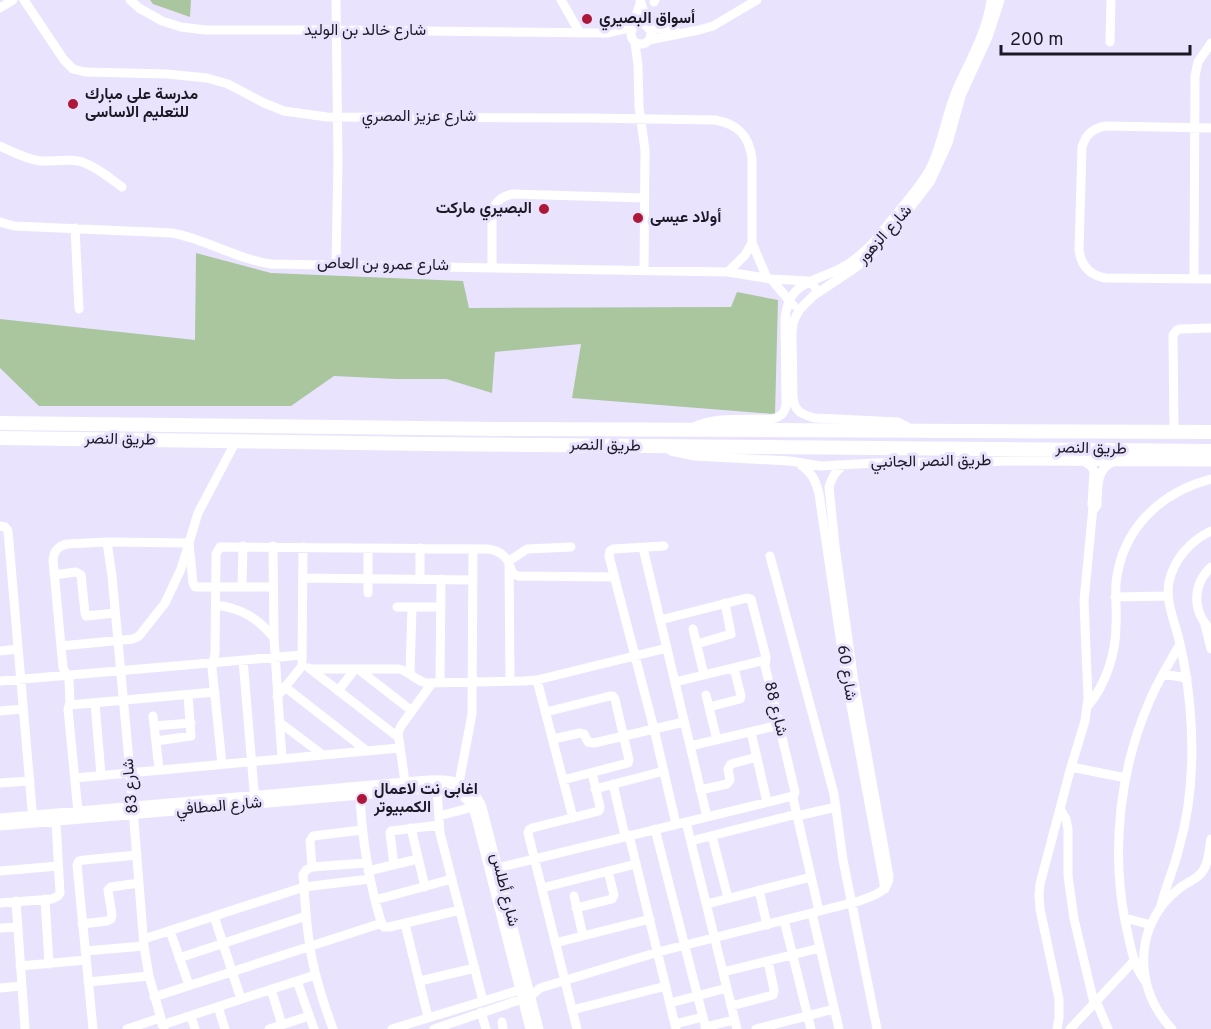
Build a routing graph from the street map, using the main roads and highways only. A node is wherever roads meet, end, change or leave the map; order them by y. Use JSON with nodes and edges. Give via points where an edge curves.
{"nodes":[{"id":1,"x":0,"y":423,"type":"edge"},
{"id":2,"x":46,"y":423,"type":"junction"},
{"id":3,"x":410,"y":428,"type":"junction"},
{"id":4,"x":428,"y":428,"type":"junction"},
{"id":5,"x":1211,"y":432,"type":"edge"},
{"id":6,"x":0,"y":438,"type":"edge"},
{"id":7,"x":45,"y":439,"type":"junction"},
{"id":8,"x":409,"y":444,"type":"junction"},
{"id":9,"x":427,"y":444,"type":"junction"},
{"id":10,"x":1211,"y":451,"type":"edge"}],
"edges":[{"from":1,"to":2,"type":"highway","name":"طريق النصر"},
{"from":2,"to":3,"type":"highway","name":"طريق النصر"},
{"from":2,"to":7,"type":"highway"},
{"from":3,"to":4,"type":"highway","name":"طريق النصر"},
{"from":3,"to":8,"type":"highway","via":[[414,436]]},
{"from":4,"to":5,"type":"highway","name":"طريق النصر"},
{"from":4,"to":9,"type":"highway","via":[[424,436]]},
{"from":6,"to":7,"type":"highway","name":"طريق النصر"},
{"from":7,"to":8,"type":"highway","name":"طريق النصر"},
{"from":8,"to":9,"type":"highway","name":"طريق النصر"},
{"from":9,"to":10,"type":"highway","name":"طريق النصر","via":[[1017,455]]}]}
